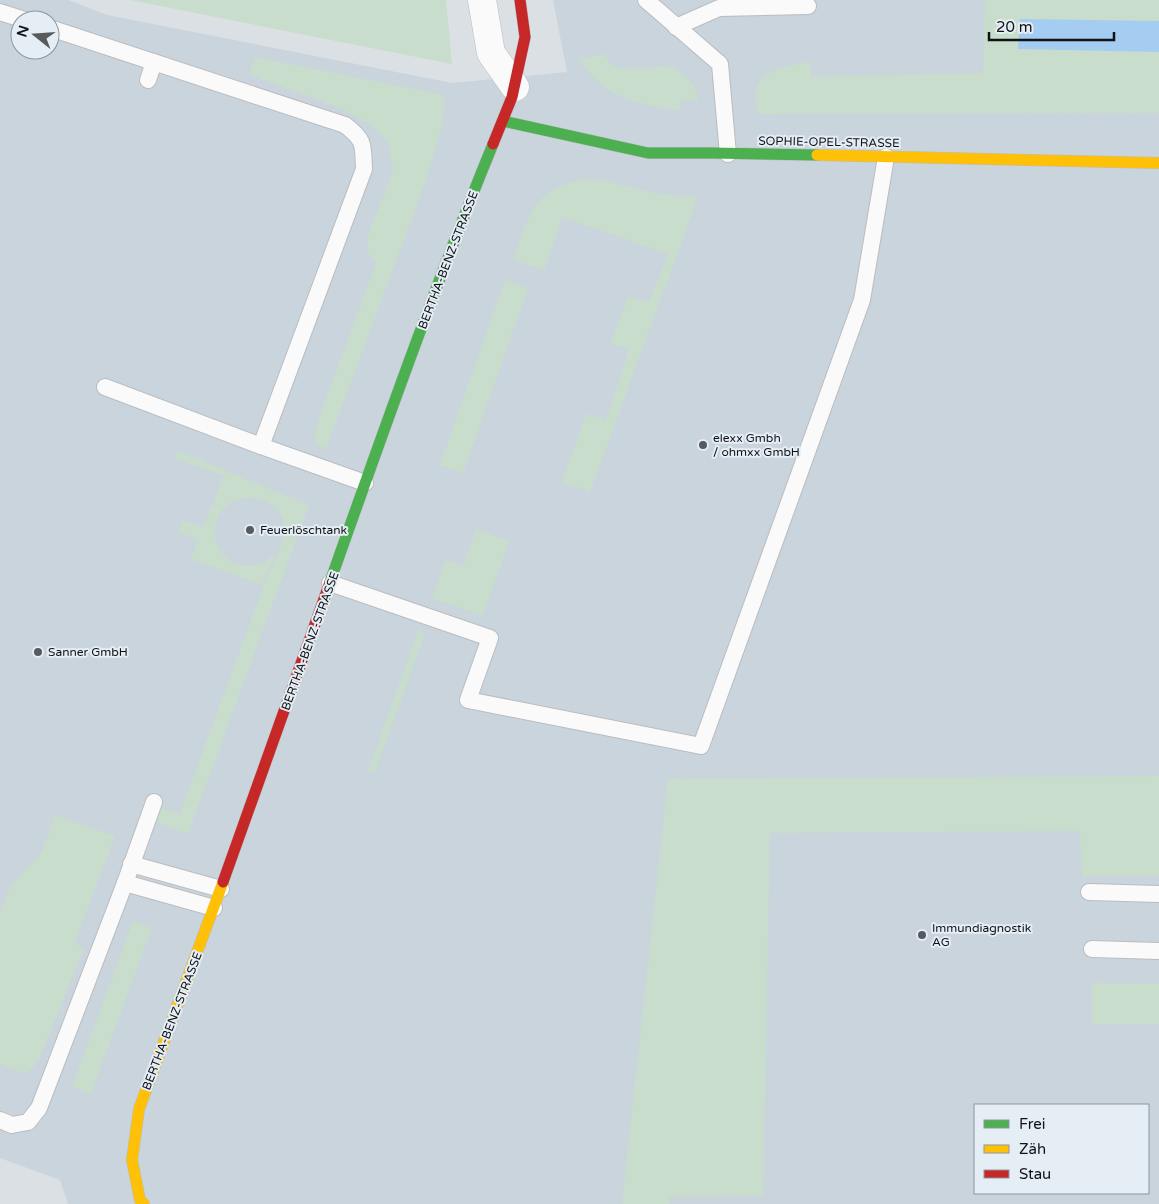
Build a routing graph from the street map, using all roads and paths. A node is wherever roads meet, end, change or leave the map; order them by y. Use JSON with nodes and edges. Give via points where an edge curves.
{"nodes":[{"id":1,"x":482,"y":0,"type":"edge"},
{"id":2,"x":520,"y":0,"type":"edge"},
{"id":3,"x":646,"y":0,"type":"edge"},
{"id":4,"x":808,"y":6,"type":"dead end"},
{"id":5,"x":676,"y":27,"type":"junction"},
{"id":6,"x":60,"y":31,"type":"edge"},
{"id":7,"x":154,"y":62,"type":"junction"},
{"id":8,"x":148,"y":80,"type":"dead end"},
{"id":9,"x":515,"y":87,"type":"junction"},
{"id":10,"x":503,"y":121,"type":"junction"},
{"id":11,"x":728,"y":154,"type":"junction"},
{"id":12,"x":886,"y":157,"type":"junction"},
{"id":13,"x":1159,"y":163,"type":"edge"},
{"id":14,"x":105,"y":387,"type":"dead end"},
{"id":15,"x":261,"y":446,"type":"junction"},
{"id":16,"x":364,"y":483,"type":"junction"},
{"id":17,"x":330,"y":583,"type":"junction"},
{"id":18,"x":154,"y":802,"type":"dead end"},
{"id":19,"x":131,"y":864,"type":"junction"},
{"id":20,"x":125,"y":883,"type":"junction"},
{"id":21,"x":221,"y":888,"type":"junction"},
{"id":22,"x":1089,"y":892,"type":"dead end"},
{"id":23,"x":1159,"y":894,"type":"edge"},
{"id":24,"x":214,"y":908,"type":"junction"},
{"id":25,"x":1092,"y":949,"type":"dead end"},
{"id":26,"x":1159,"y":951,"type":"edge"},
{"id":27,"x":0,"y":1120,"type":"edge"},
{"id":28,"x":142,"y":1202,"type":"edge"}],
"edges":[{"from":1,"to":9,"type":"street","via":[[491,53]]},
{"from":2,"to":9,"type":"street","name":"BERTHA-BENZ-STRASSE","via":[[525,37]]},
{"from":3,"to":5,"type":"lane"},
{"from":4,"to":5,"type":"lane","via":[[719,8]]},
{"from":5,"to":11,"type":"lane","via":[[720,64]]},
{"from":6,"to":7,"type":"lane"},
{"from":7,"to":8,"type":"lane"},
{"from":7,"to":15,"type":"lane","via":[[345,126],[357,134],[363,148],[364,169]]},
{"from":9,"to":10,"type":"street","name":"BERTHA-BENZ-STRASSE"},
{"from":10,"to":11,"type":"street","name":"SOPHIE-OPEL-STRASSE","via":[[648,153]]},
{"from":10,"to":16,"type":"street","name":"BERTHA-BENZ-STRASSE","via":[[466,210]]},
{"from":11,"to":12,"type":"street","name":"SOPHIE-OPEL-STRASSE"},
{"from":12,"to":13,"type":"street","name":"SOPHIE-OPEL-STRASSE"},
{"from":12,"to":17,"type":"lane","via":[[862,300],[701,746],[468,700],[490,638]]},
{"from":14,"to":15,"type":"lane"},
{"from":15,"to":16,"type":"lane"},
{"from":16,"to":17,"type":"street","name":"BERTHA-BENZ-STRASSE"},
{"from":17,"to":21,"type":"street","name":"BERTHA-BENZ-STRASSE"},
{"from":18,"to":19,"type":"lane"},
{"from":19,"to":20,"type":"lane"},
{"from":19,"to":21,"type":"lane"},
{"from":20,"to":24,"type":"lane"},
{"from":20,"to":27,"type":"lane","via":[[39,1108],[28,1122],[12,1125]]},
{"from":21,"to":24,"type":"street","name":"BERTHA-BENZ-STRASSE"},
{"from":22,"to":23,"type":"lane"},
{"from":24,"to":28,"type":"street","name":"BERTHA-BENZ-STRASSE","via":[[139,1109],[132,1160]]},
{"from":25,"to":26,"type":"lane"}]}
